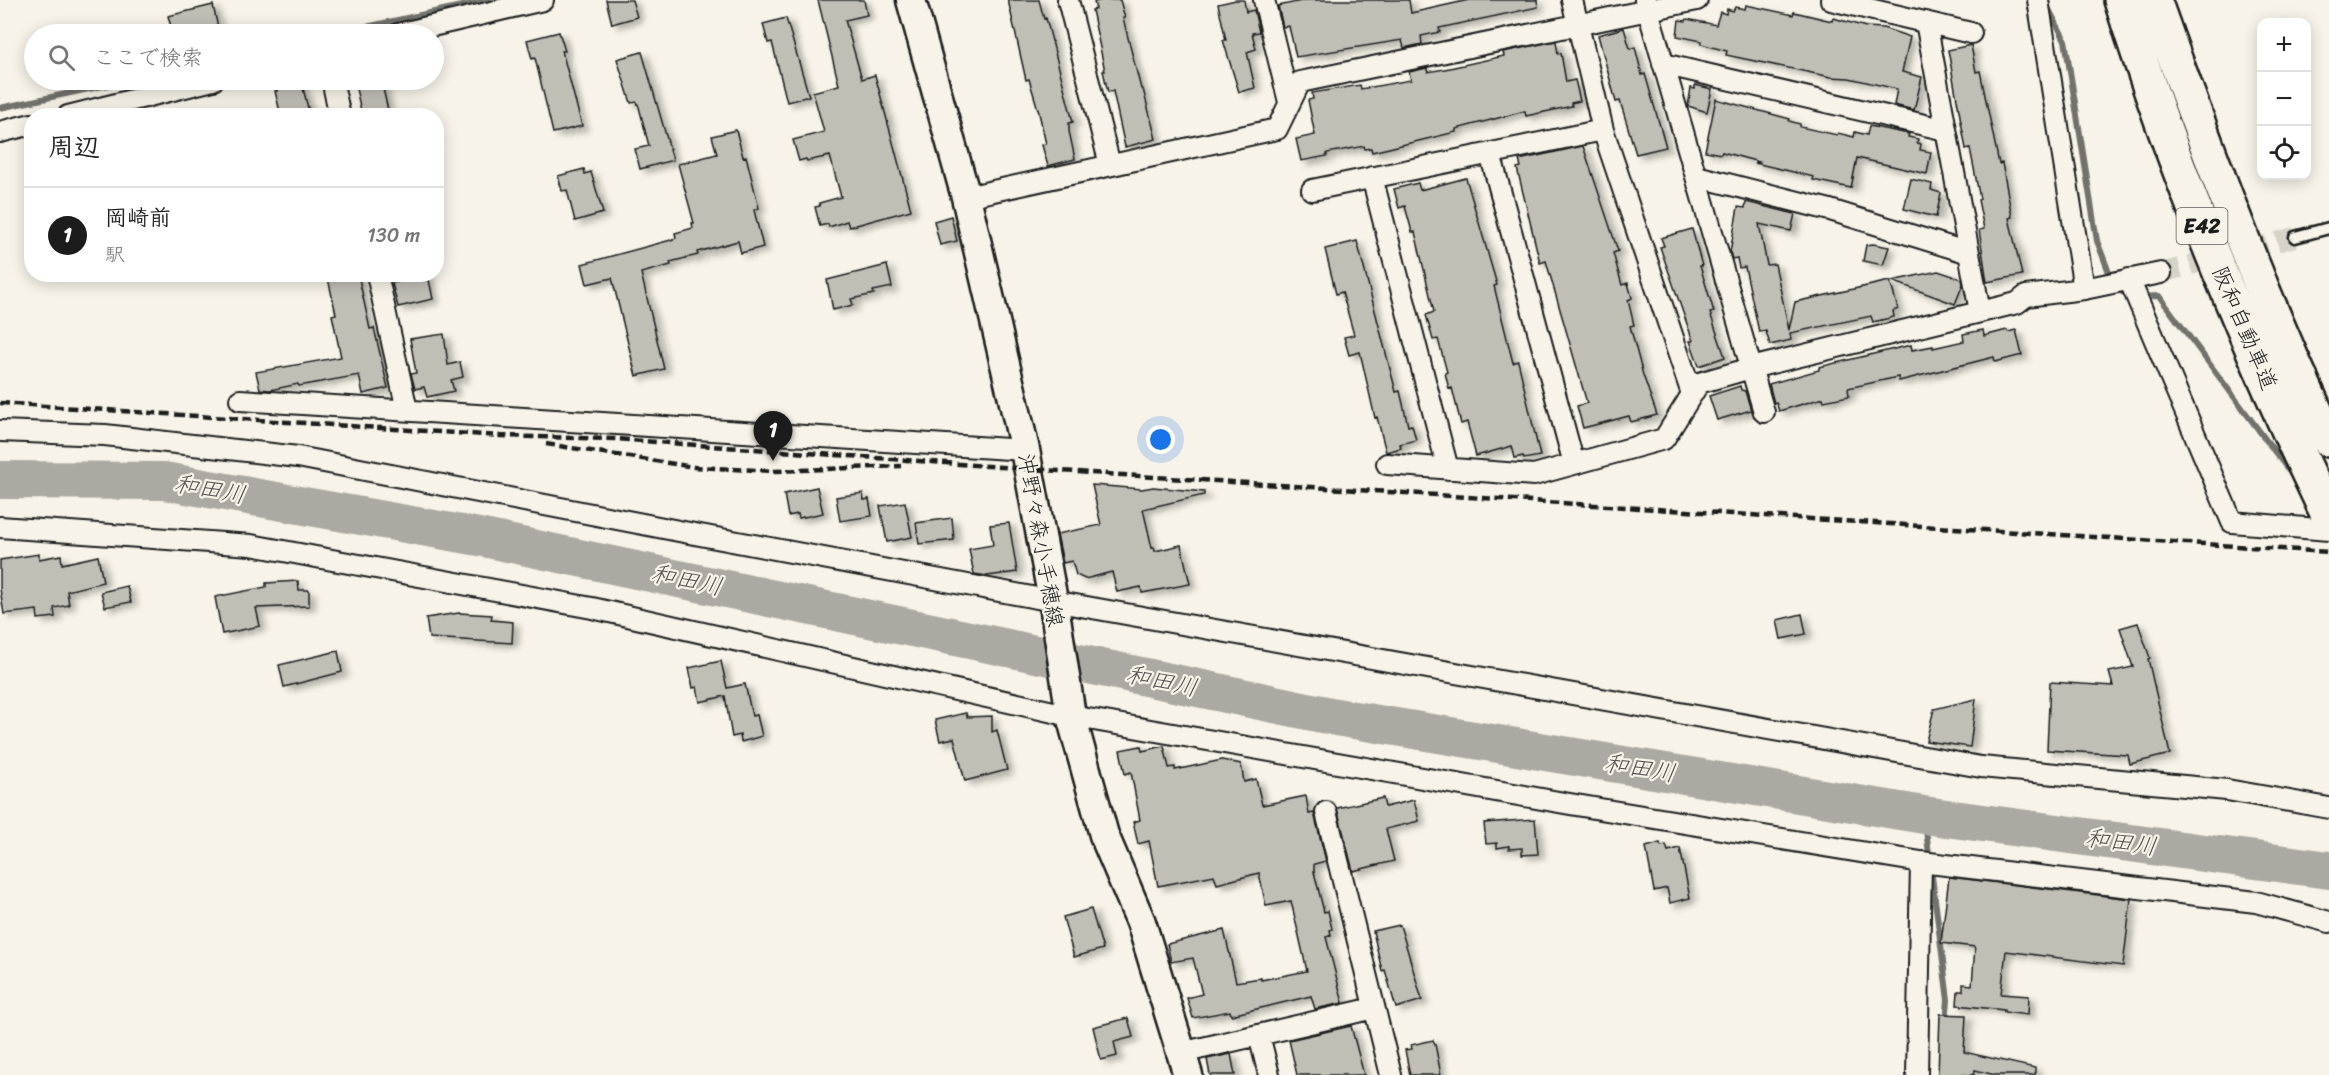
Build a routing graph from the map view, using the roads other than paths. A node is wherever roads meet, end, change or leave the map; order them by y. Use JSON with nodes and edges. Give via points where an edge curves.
{"nodes":[{"id":1,"x":543,"y":0,"type":"edge"},
{"id":2,"x":910,"y":0,"type":"edge"},
{"id":3,"x":1068,"y":0,"type":"edge"},
{"id":4,"x":1264,"y":0,"type":"edge"},
{"id":5,"x":1572,"y":0,"type":"edge"},
{"id":6,"x":1696,"y":0,"type":"edge"},
{"id":7,"x":1831,"y":0,"type":"edge"},
{"id":8,"x":2038,"y":0,"type":"edge"},
{"id":9,"x":2121,"y":0,"type":"edge"},
{"id":10,"x":2154,"y":0,"type":"edge"},
{"id":11,"x":1646,"y":5,"type":"edge"},
{"id":12,"x":1926,"y":22,"type":"junction"},
{"id":13,"x":441,"y":24,"type":"edge"},
{"id":14,"x":1578,"y":25,"type":"junction"},
{"id":15,"x":1971,"y":33,"type":"dead end"},
{"id":16,"x":1663,"y":64,"type":"junction"},
{"id":17,"x":173,"y":90,"type":"edge"},
{"id":18,"x":334,"y":90,"type":"edge"},
{"id":19,"x":1289,"y":102,"type":"junction"},
{"id":20,"x":100,"y":108,"type":"edge"},
{"id":21,"x":338,"y":108,"type":"edge"},
{"id":22,"x":24,"y":126,"type":"edge"},
{"id":23,"x":1603,"y":130,"type":"junction"},
{"id":24,"x":1946,"y":130,"type":"junction"},
{"id":25,"x":0,"y":132,"type":"edge"},
{"id":26,"x":1490,"y":153,"type":"junction"},
{"id":27,"x":1110,"y":165,"type":"junction"},
{"id":28,"x":1696,"y":176,"type":"junction"},
{"id":29,"x":1372,"y":177,"type":"junction"},
{"id":30,"x":1312,"y":190,"type":"dead end"},
{"id":31,"x":966,"y":197,"type":"junction"},
{"id":32,"x":2329,"y":228,"type":"edge"},
{"id":33,"x":2295,"y":237,"type":"tunnel mouth"},
{"id":34,"x":1969,"y":253,"type":"junction"},
{"id":35,"x":2161,"y":273,"type":"tunnel mouth"},
{"id":36,"x":2129,"y":279,"type":"junction"},
{"id":37,"x":378,"y":282,"type":"edge"},
{"id":38,"x":2084,"y":289,"type":"junction"},
{"id":39,"x":1980,"y":312,"type":"junction"},
{"id":40,"x":1751,"y":368,"type":"junction"},
{"id":41,"x":1692,"y":394,"type":"junction"},
{"id":42,"x":240,"y":400,"type":"dead end"},
{"id":43,"x":407,"y":410,"type":"junction"},
{"id":44,"x":1764,"y":412,"type":"dead end"},
{"id":45,"x":0,"y":431,"type":"edge"},
{"id":46,"x":2328,"y":438,"type":"edge"},
{"id":47,"x":1025,"y":450,"type":"junction"},
{"id":48,"x":1387,"y":464,"type":"dead end"},
{"id":49,"x":1574,"y":464,"type":"junction"},
{"id":50,"x":1448,"y":469,"type":"junction"},
{"id":51,"x":2329,"y":517,"type":"edge"},
{"id":52,"x":0,"y":527,"type":"edge"},
{"id":53,"x":2329,"y":530,"type":"edge"},
{"id":54,"x":1054,"y":606,"type":"junction"},
{"id":55,"x":1070,"y":709,"type":"junction"},
{"id":56,"x":2329,"y":808,"type":"edge"},
{"id":57,"x":1326,"y":812,"type":"dead end"},
{"id":58,"x":1921,"y":862,"type":"junction"},
{"id":59,"x":2329,"y":922,"type":"edge"},
{"id":60,"x":1374,"y":1008,"type":"junction"},
{"id":61,"x":1259,"y":1035,"type":"junction"},
{"id":62,"x":1185,"y":1064,"type":"edge"},
{"id":63,"x":1269,"y":1075,"type":"edge"},
{"id":64,"x":1390,"y":1075,"type":"edge"},
{"id":65,"x":1917,"y":1075,"type":"edge"}],
"edges":[{"from":1,"to":13,"type":"street"},
{"from":2,"to":31,"type":"main road","name":"沖野々森小手穂線"},
{"from":3,"to":27,"type":"street"},
{"from":4,"to":19,"type":"street"},
{"from":5,"to":14,"type":"street"},
{"from":6,"to":11,"type":"street"},
{"from":7,"to":12,"type":"street"},
{"from":8,"to":38,"type":"street"},
{"from":9,"to":51,"type":"highway","name":"阪和自動車道","number":"E42","via":[[2180,170],[2238,317]]},
{"from":10,"to":46,"type":"highway","name":"阪和自動車道","number":"E42","via":[[2211,161],[2268,304]]},
{"from":11,"to":14,"type":"street"},
{"from":11,"to":16,"type":"street"},
{"from":12,"to":15,"type":"street"},
{"from":12,"to":24,"type":"street"},
{"from":14,"to":19,"type":"street","via":[[1300,82]]},
{"from":14,"to":23,"type":"street"},
{"from":16,"to":24,"type":"street"},
{"from":16,"to":28,"type":"street"},
{"from":17,"to":20,"type":"street"},
{"from":18,"to":21,"type":"street"},
{"from":19,"to":27,"type":"street","via":[[1277,129]]},
{"from":22,"to":25,"type":"street"},
{"from":23,"to":26,"type":"street"},
{"from":23,"to":41,"type":"street"},
{"from":24,"to":34,"type":"street"},
{"from":26,"to":29,"type":"street"},
{"from":26,"to":49,"type":"street"},
{"from":27,"to":31,"type":"street"},
{"from":28,"to":34,"type":"street","via":[[1830,210]]},
{"from":28,"to":40,"type":"street"},
{"from":29,"to":30,"type":"street"},
{"from":29,"to":50,"type":"street"},
{"from":31,"to":47,"type":"main road","name":"沖野々森小手穂線"},
{"from":32,"to":33,"type":"lane"},
{"from":34,"to":39,"type":"street"},
{"from":35,"to":36,"type":"street"},
{"from":36,"to":38,"type":"street"},
{"from":36,"to":53,"type":"street","via":[[2232,522]]},
{"from":37,"to":43,"type":"street"},
{"from":38,"to":39,"type":"street","via":[[2026,296],[2017,303]]},
{"from":39,"to":40,"type":"street"},
{"from":40,"to":41,"type":"street","via":[[1699,383]]},
{"from":40,"to":44,"type":"street"},
{"from":41,"to":49,"type":"street","via":[[1664,439]]},
{"from":42,"to":43,"type":"street"},
{"from":43,"to":47,"type":"street"},
{"from":45,"to":54,"type":"street","via":[[105,435],[298,457]]},
{"from":47,"to":54,"type":"main road","name":"沖野々森小手穂線"},
{"from":48,"to":50,"type":"street"},
{"from":49,"to":50,"type":"street","via":[[1534,475]]},
{"from":52,"to":55,"type":"street","via":[[251,545],[592,608]]},
{"from":54,"to":55,"type":"main road","name":"沖野々森小手穂線"},
{"from":54,"to":56,"type":"street","via":[[1981,767],[2227,790]]},
{"from":55,"to":58,"type":"street","via":[[1558,802]]},
{"from":55,"to":62,"type":"main road","name":"沖野々森小手穂線","via":[[1104,835],[1142,922]]},
{"from":57,"to":60,"type":"street"},
{"from":58,"to":59,"type":"street","via":[[2256,902]]},
{"from":58,"to":65,"type":"street"},
{"from":60,"to":61,"type":"street"},
{"from":60,"to":64,"type":"street"},
{"from":61,"to":62,"type":"street"},
{"from":61,"to":63,"type":"street"}]}
